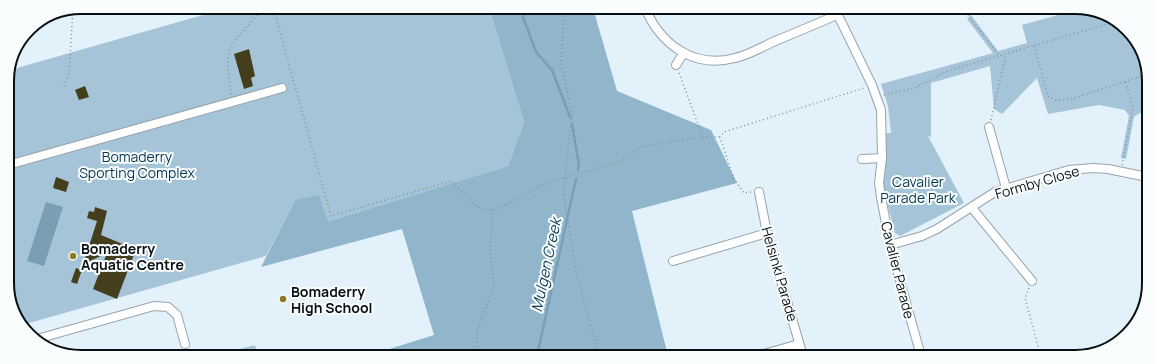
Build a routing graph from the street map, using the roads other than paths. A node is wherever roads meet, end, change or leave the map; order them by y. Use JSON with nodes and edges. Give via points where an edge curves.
{"nodes":[{"id":1,"x":648,"y":14,"type":"edge"},
{"id":2,"x":832,"y":14,"type":"edge"},
{"id":3,"x":837,"y":14,"type":"edge"},
{"id":4,"x":683,"y":54,"type":"junction"},
{"id":5,"x":676,"y":65,"type":"road end"},
{"id":6,"x":282,"y":88,"type":"dead end"},
{"id":7,"x":989,"y":127,"type":"road end"},
{"id":8,"x":882,"y":158,"type":"junction"},
{"id":9,"x":862,"y":159,"type":"dead end"},
{"id":10,"x":14,"y":163,"type":"edge"},
{"id":11,"x":1142,"y":176,"type":"edge"},
{"id":12,"x":1006,"y":188,"type":"junction"},
{"id":13,"x":759,"y":192,"type":"road end"},
{"id":14,"x":972,"y":208,"type":"junction"},
{"id":15,"x":768,"y":233,"type":"junction"},
{"id":16,"x":890,"y":245,"type":"junction"},
{"id":17,"x":673,"y":261,"type":"dead end"},
{"id":18,"x":1032,"y":281,"type":"road end"},
{"id":19,"x":42,"y":337,"type":"edge"},
{"id":20,"x":185,"y":344,"type":"dead end"},
{"id":21,"x":799,"y":344,"type":"junction"},
{"id":22,"x":778,"y":350,"type":"edge"},
{"id":23,"x":801,"y":350,"type":"edge"},
{"id":24,"x":919,"y":350,"type":"edge"}],
"edges":[{"from":1,"to":4,"type":"street","via":[[655,28],[668,43]]},
{"from":2,"to":4,"type":"street","via":[[735,58],[715,61]]},
{"from":3,"to":8,"type":"street","name":"Cavalier Parade","via":[[872,85],[881,110]]},
{"from":4,"to":5,"type":"street"},
{"from":6,"to":10,"type":"street"},
{"from":7,"to":12,"type":"street"},
{"from":8,"to":9,"type":"street"},
{"from":8,"to":16,"type":"street","name":"Cavalier Parade","via":[[879,183]]},
{"from":11,"to":12,"type":"street","name":"Formby Close","via":[[1093,168],[1069,170]]},
{"from":12,"to":14,"type":"street","name":"Formby Close","via":[[986,197]]},
{"from":13,"to":15,"type":"street","name":"Helsinki Parade"},
{"from":14,"to":16,"type":"street","name":"Formby Close","via":[[938,229]]},
{"from":14,"to":18,"type":"street"},
{"from":15,"to":17,"type":"street"},
{"from":15,"to":21,"type":"street","name":"Helsinki Parade"},
{"from":16,"to":24,"type":"street","name":"Cavalier Parade"},
{"from":19,"to":20,"type":"street","via":[[154,306],[168,307],[177,315]]},
{"from":21,"to":22,"type":"street"},
{"from":21,"to":23,"type":"street","name":"Helsinki Parade"}]}
